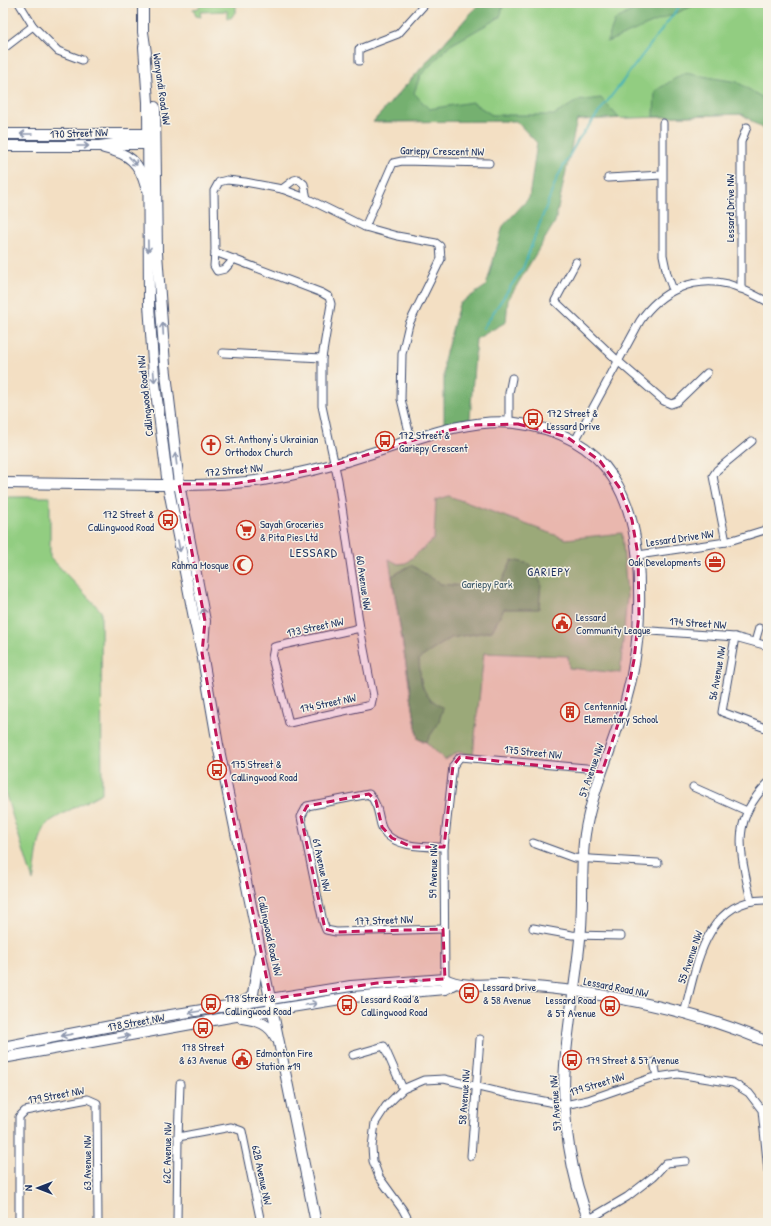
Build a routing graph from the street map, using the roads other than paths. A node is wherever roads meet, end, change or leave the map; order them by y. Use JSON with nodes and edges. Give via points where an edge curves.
{"nodes":[{"id":1,"x":19,"y":3,"type":"edge"},
{"id":2,"x":143,"y":3,"type":"edge"},
{"id":3,"x":426,"y":3,"type":"edge"},
{"id":4,"x":33,"y":26,"type":"junction"},
{"id":5,"x":3,"y":49,"type":"edge"},
{"id":6,"x":82,"y":60,"type":"dead end"},
{"id":7,"x":359,"y":61,"type":"dead end"},
{"id":8,"x":663,"y":122,"type":"dead end"},
{"id":9,"x":747,"y":127,"type":"dead end"},
{"id":10,"x":3,"y":134,"type":"edge"},
{"id":11,"x":152,"y":139,"type":"junction"},
{"id":12,"x":3,"y":146,"type":"edge"},
{"id":13,"x":98,"y":146,"type":"junction"},
{"id":14,"x":490,"y":163,"type":"dead end"},
{"id":15,"x":662,"y":175,"type":"junction"},
{"id":16,"x":608,"y":178,"type":"dead end"},
{"id":17,"x":282,"y":189,"type":"junction"},
{"id":18,"x":307,"y":198,"type":"junction"},
{"id":19,"x":148,"y":207,"type":"junction"},
{"id":20,"x":365,"y":227,"type":"junction"},
{"id":21,"x":215,"y":252,"type":"junction"},
{"id":22,"x":234,"y":259,"type":"junction"},
{"id":23,"x":576,"y":262,"type":"dead end"},
{"id":24,"x":741,"y":289,"type":"junction"},
{"id":25,"x":673,"y":290,"type":"junction"},
{"id":26,"x":768,"y":302,"type":"edge"},
{"id":27,"x":223,"y":353,"type":"dead end"},
{"id":28,"x":322,"y":358,"type":"junction"},
{"id":29,"x":618,"y":362,"type":"junction"},
{"id":30,"x":707,"y":373,"type":"dead end"},
{"id":31,"x":512,"y":378,"type":"dead end"},
{"id":32,"x":508,"y":423,"type":"junction"},
{"id":33,"x":411,"y":440,"type":"junction"},
{"id":34,"x":574,"y":441,"type":"junction"},
{"id":35,"x":752,"y":441,"type":"dead end"},
{"id":36,"x":334,"y":465,"type":"junction"},
{"id":37,"x":3,"y":483,"type":"edge"},
{"id":38,"x":179,"y":484,"type":"junction"},
{"id":39,"x":168,"y":485,"type":"junction"},
{"id":40,"x":626,"y":501,"type":"joint"},
{"id":41,"x":768,"y":528,"type":"edge"},
{"id":42,"x":726,"y":542,"type":"junction"},
{"id":43,"x":638,"y":555,"type":"junction"},
{"id":44,"x":360,"y":628,"type":"junction"},
{"id":45,"x":759,"y":628,"type":"dead end"},
{"id":46,"x":638,"y":630,"type":"junction"},
{"id":47,"x":735,"y":637,"type":"junction"},
{"id":48,"x":755,"y":642,"type":"junction"},
{"id":49,"x":768,"y":646,"type":"edge"},
{"id":50,"x":202,"y":653,"type":"junction"},
{"id":51,"x":371,"y":705,"type":"joint"},
{"id":52,"x":289,"y":722,"type":"joint"},
{"id":53,"x":768,"y":729,"type":"edge"},
{"id":54,"x":460,"y":757,"type":"joint"},
{"id":55,"x":602,"y":772,"type":"junction"},
{"id":56,"x":768,"y":783,"type":"edge"},
{"id":57,"x":693,"y":787,"type":"dead end"},
{"id":58,"x":747,"y":811,"type":"junction"},
{"id":59,"x":532,"y":843,"type":"dead end"},
{"id":60,"x":444,"y":847,"type":"junction"},
{"id":61,"x":583,"y":859,"type":"junction"},
{"id":62,"x":658,"y":863,"type":"dead end"},
{"id":63,"x":768,"y":900,"type":"edge"},
{"id":64,"x":751,"y":901,"type":"junction"},
{"id":65,"x":533,"y":928,"type":"dead end"},
{"id":66,"x":443,"y":929,"type":"junction"},
{"id":67,"x":326,"y":930,"type":"joint"},
{"id":68,"x":581,"y":935,"type":"junction"},
{"id":69,"x":621,"y":936,"type":"dead end"},
{"id":70,"x":260,"y":950,"type":"junction"},
{"id":71,"x":445,"y":984,"type":"junction"},
{"id":72,"x":574,"y":991,"type":"junction"},
{"id":73,"x":271,"y":1000,"type":"junction"},
{"id":74,"x":233,"y":1006,"type":"junction"},
{"id":75,"x":273,"y":1010,"type":"junction"},
{"id":76,"x":684,"y":1014,"type":"junction"},
{"id":77,"x":230,"y":1017,"type":"junction"},
{"id":78,"x":480,"y":1039,"type":"dead end"},
{"id":79,"x":768,"y":1042,"type":"edge"},
{"id":80,"x":3,"y":1047,"type":"edge"},
{"id":81,"x":281,"y":1052,"type":"junction"},
{"id":82,"x":353,"y":1055,"type":"dead end"},
{"id":83,"x":3,"y":1058,"type":"edge"},
{"id":84,"x":654,"y":1062,"type":"dead end"},
{"id":85,"x":657,"y":1077,"type":"junction"},
{"id":86,"x":180,"y":1084,"type":"dead end"},
{"id":87,"x":475,"y":1087,"type":"junction"},
{"id":88,"x":402,"y":1089,"type":"junction"},
{"id":89,"x":97,"y":1103,"type":"joint"},
{"id":90,"x":565,"y":1105,"type":"junction"},
{"id":91,"x":765,"y":1109,"type":"edge"},
{"id":92,"x":178,"y":1137,"type":"junction"},
{"id":93,"x":471,"y":1156,"type":"dead end"},
{"id":94,"x":686,"y":1161,"type":"dead end"},
{"id":95,"x":768,"y":1171,"type":"edge"},
{"id":96,"x":586,"y":1222,"type":"edge"},
{"id":97,"x":19,"y":1223,"type":"edge"},
{"id":98,"x":98,"y":1223,"type":"edge"},
{"id":99,"x":177,"y":1223,"type":"edge"},
{"id":100,"x":261,"y":1223,"type":"edge"},
{"id":101,"x":316,"y":1223,"type":"edge"},
{"id":102,"x":410,"y":1223,"type":"edge"}],
"edges":[{"from":1,"to":4,"type":"street"},
{"from":2,"to":11,"type":"main road","name":"Wanyandi Road NW"},
{"from":3,"to":7,"type":"street","via":[[398,34],[359,49]]},
{"from":4,"to":5,"type":"street"},
{"from":4,"to":6,"type":"street","via":[[58,51]]},
{"from":8,"to":15,"type":"street"},
{"from":9,"to":24,"type":"street","name":"Lessard Drive NW","via":[[741,142]]},
{"from":11,"to":10,"type":"main road","name":"170 Street NW","one_way":true},
{"from":11,"to":13,"type":"main road","name":"170 Street NW"},
{"from":11,"to":19,"type":"main road","name":"Callingwood Road NW"},
{"from":38,"to":11,"type":"main road","name":"Callingwood Road NW","one_way":true,"via":[[165,365]]},
{"from":12,"to":13,"type":"main road","name":"170 Street NW","one_way":true},
{"from":13,"to":19,"type":"main road","one_way":true,"via":[[121,152],[134,161],[146,186]]},
{"from":14,"to":20,"type":"street","name":"Gariepy Crescent NW","via":[[402,160],[393,163]]},
{"from":15,"to":16,"type":"street"},
{"from":15,"to":25,"type":"street","via":[[663,255]]},
{"from":17,"to":18,"type":"street"},
{"from":17,"to":18,"type":"street","via":[[298,179],[304,184]]},
{"from":17,"to":21,"type":"street","via":[[227,180],[219,182],[214,191]]},
{"from":18,"to":20,"type":"street"},
{"from":19,"to":39,"type":"main road","name":"Callingwood Road NW","one_way":true,"via":[[154,376]]},
{"from":20,"to":33,"type":"street","via":[[436,243],[442,250],[441,258],[410,324],[402,354],[401,399]]},
{"from":21,"to":22,"type":"street"},
{"from":21,"to":22,"type":"street","via":[[214,266],[217,271],[225,269]]},
{"from":22,"to":28,"type":"street","via":[[329,297],[331,304]]},
{"from":23,"to":29,"type":"street","via":[[555,301]]},
{"from":24,"to":25,"type":"street","via":[[723,283],[706,282]]},
{"from":24,"to":26,"type":"street"},
{"from":25,"to":29,"type":"street","via":[[656,301],[646,313]]},
{"from":27,"to":28,"type":"street"},
{"from":28,"to":36,"type":"street","via":[[322,406]]},
{"from":29,"to":30,"type":"street","via":[[671,404],[677,402]]},
{"from":29,"to":34,"type":"street"},
{"from":31,"to":32,"type":"street"},
{"from":32,"to":33,"type":"main road","name":"172 Street NW","via":[[460,428]]},
{"from":32,"to":34,"type":"main road","name":"172 Street NW","via":[[546,429]]},
{"from":33,"to":36,"type":"main road","name":"172 Street NW"},
{"from":34,"to":40,"type":"main road","name":"172 Street NW","via":[[611,474]]},
{"from":35,"to":42,"type":"street","name":"Lessard Drive NW","via":[[713,476]]},
{"from":36,"to":38,"type":"main road","name":"172 Street NW","via":[[244,482]]},
{"from":36,"to":44,"type":"street","name":"60 Avenue NW"},
{"from":37,"to":39,"type":"main road","name":"172 Street NW"},
{"from":38,"to":39,"type":"main road","name":"172 Street NW"},
{"from":50,"to":38,"type":"main road","name":"Callingwood Road NW","one_way":true,"via":[[205,621]]},
{"from":39,"to":50,"type":"main road","name":"Callingwood Road NW","one_way":true},
{"from":40,"to":43,"type":"main road","name":"57 Avenue NW"},
{"from":41,"to":42,"type":"street","name":"Lessard Drive NW"},
{"from":42,"to":43,"type":"street","name":"Lessard Drive NW"},
{"from":43,"to":46,"type":"main road","name":"57 Avenue NW"},
{"from":44,"to":51,"type":"street","name":"60 Avenue NW","via":[[373,696]]},
{"from":44,"to":52,"type":"street","name":"173 Street NW","via":[[274,646],[272,658]]},
{"from":45,"to":48,"type":"street"},
{"from":46,"to":47,"type":"street","name":"174 Street NW"},
{"from":46,"to":55,"type":"main road","name":"57 Avenue NW","via":[[626,700]]},
{"from":47,"to":48,"type":"street","name":"174 Street NW"},
{"from":47,"to":53,"type":"street","name":"56 Avenue NW","via":[[722,712]]},
{"from":48,"to":49,"type":"street","name":"174 Street NW"},
{"from":50,"to":70,"type":"main road","name":"Callingwood Road NW"},
{"from":51,"to":52,"type":"street","name":"174 Street NW"},
{"from":54,"to":55,"type":"street","name":"175 Street NW","via":[[586,768]]},
{"from":54,"to":60,"type":"street","name":"59 Avenue NW","via":[[453,766]]},
{"from":55,"to":61,"type":"main road","name":"57 Avenue NW","via":[[587,820]]},
{"from":56,"to":58,"type":"street"},
{"from":57,"to":58,"type":"street"},
{"from":58,"to":64,"type":"street","via":[[741,829],[741,853]]},
{"from":59,"to":61,"type":"street","via":[[568,857]]},
{"from":60,"to":66,"type":"street","name":"59 Avenue NW"},
{"from":60,"to":67,"type":"street","name":"61 Avenue NW","via":[[412,847],[392,838],[382,827],[376,801],[369,794],[307,806],[301,817]]},
{"from":61,"to":62,"type":"street"},
{"from":61,"to":68,"type":"main road","name":"57 Avenue NW"},
{"from":63,"to":64,"type":"street"},
{"from":64,"to":76,"type":"street","name":"55 Avenue NW","via":[[725,914],[708,934]]},
{"from":65,"to":68,"type":"street"},
{"from":66,"to":67,"type":"street","name":"177 Street NW","via":[[336,932]]},
{"from":66,"to":71,"type":"street","name":"59 Avenue NW"},
{"from":68,"to":69,"type":"street"},
{"from":68,"to":72,"type":"main road","name":"57 Avenue NW"},
{"from":70,"to":73,"type":"main road","name":"Callingwood Road NW"},
{"from":70,"to":74,"type":"main road","via":[[253,994]]},
{"from":71,"to":72,"type":"main road","name":"Lessard Road NW","via":[[500,984]]},
{"from":71,"to":73,"type":"main road","name":"Lessard Road NW","one_way":true,"via":[[370,984]]},
{"from":75,"to":71,"type":"main road","name":"Lessard Road NW","one_way":true},
{"from":72,"to":76,"type":"main road","name":"Lessard Road NW","via":[[637,1002]]},
{"from":72,"to":90,"type":"main road","name":"57 Avenue NW","via":[[564,1067]]},
{"from":73,"to":74,"type":"main road","name":"178 Street NW"},
{"from":73,"to":75,"type":"main road","name":"Callingwood Road NW"},
{"from":74,"to":80,"type":"main road","name":"178 Street NW","one_way":true,"via":[[152,1018]]},
{"from":75,"to":77,"type":"main road","name":"178 Street NW"},
{"from":75,"to":81,"type":"main road","name":"Callingwood Road NW"},
{"from":76,"to":79,"type":"main road","name":"Lessard Road NW"},
{"from":77,"to":81,"type":"main road","via":[[265,1024],[274,1033]]},
{"from":83,"to":77,"type":"main road","name":"178 Street NW","one_way":true},
{"from":78,"to":87,"type":"street","name":"58 Avenue NW"},
{"from":81,"to":101,"type":"main road","name":"Callingwood Road NW"},
{"from":82,"to":88,"type":"street","via":[[384,1046]]},
{"from":84,"to":85,"type":"street"},
{"from":85,"to":90,"type":"street","name":"179 Street NW"},
{"from":85,"to":91,"type":"street","name":"179 Street NW","via":[[678,1074],[733,1083],[749,1093]]},
{"from":86,"to":92,"type":"street","name":"62C Avenue NW"},
{"from":87,"to":88,"type":"street","name":"179 Street NW","via":[[444,1079],[424,1080]]},
{"from":87,"to":90,"type":"street","name":"179 Street NW"},
{"from":87,"to":93,"type":"street","name":"58 Avenue NW"},
{"from":88,"to":102,"type":"street","name":"179 Street NW","via":[[375,1123],[372,1147],[373,1161],[379,1177]]},
{"from":89,"to":97,"type":"street","name":"179 Street NW","via":[[88,1099],[25,1111],[19,1117]]},
{"from":89,"to":98,"type":"street","name":"63 Avenue NW"},
{"from":90,"to":96,"type":"main road","name":"57 Avenue NW","via":[[574,1177]]},
{"from":91,"to":95,"type":"street"},
{"from":92,"to":99,"type":"street","name":"62C Avenue NW"},
{"from":92,"to":100,"type":"street","name":"62B Avenue NW","via":[[230,1127],[242,1131]]},
{"from":94,"to":96,"type":"street","name":"57 Avenue NW","via":[[666,1163],[654,1176],[627,1196]]}]}
